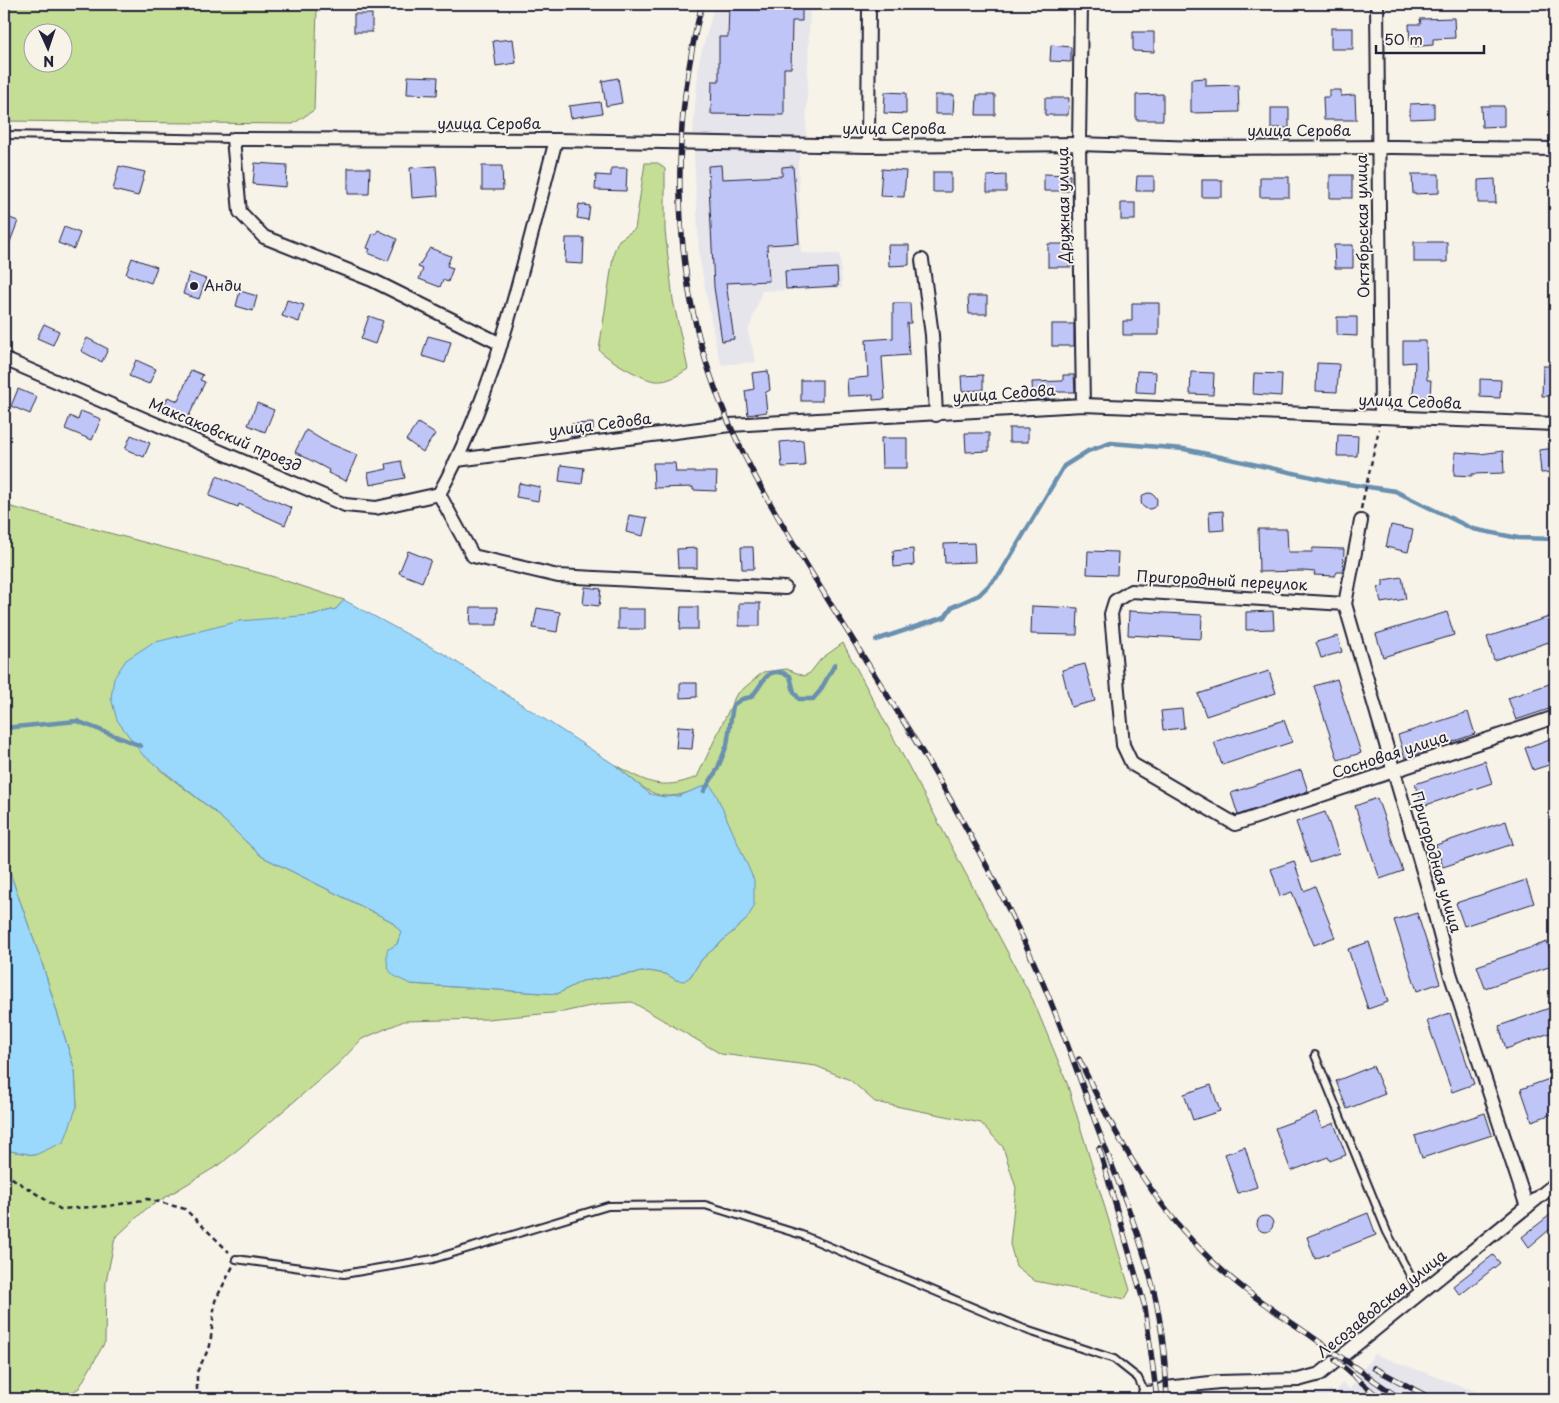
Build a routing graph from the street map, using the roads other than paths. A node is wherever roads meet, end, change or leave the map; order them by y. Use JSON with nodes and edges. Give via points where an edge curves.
{"nodes":[{"id":1,"x":869,"y":4,"type":"edge"},
{"id":2,"x":1081,"y":4,"type":"edge"},
{"id":3,"x":1378,"y":4,"type":"edge"},
{"id":4,"x":4,"y":135,"type":"edge"},
{"id":5,"x":233,"y":139,"type":"junction"},
{"id":6,"x":556,"y":140,"type":"junction"},
{"id":7,"x":1079,"y":144,"type":"junction"},
{"id":8,"x":868,"y":146,"type":"junction"},
{"id":9,"x":1379,"y":147,"type":"junction"},
{"id":10,"x":1555,"y":149,"type":"edge"},
{"id":11,"x":922,"y":260,"type":"dead end"},
{"id":12,"x":501,"y":344,"type":"junction"},
{"id":13,"x":4,"y":359,"type":"edge"},
{"id":14,"x":1083,"y":405,"type":"junction"},
{"id":15,"x":936,"y":415,"type":"junction"},
{"id":16,"x":1381,"y":417,"type":"junction"},
{"id":17,"x":1555,"y":424,"type":"edge"},
{"id":18,"x":457,"y":460,"type":"junction"},
{"id":19,"x":438,"y":494,"type":"junction"},
{"id":20,"x":1361,"y":516,"type":"road end"},
{"id":21,"x":785,"y":588,"type":"dead end"},
{"id":22,"x":1345,"y":604,"type":"junction"},
{"id":23,"x":1555,"y":717,"type":"edge"},
{"id":24,"x":1392,"y":771,"type":"junction"},
{"id":25,"x":1235,"y":824,"type":"joint"},
{"id":26,"x":1315,"y":1055,"type":"dead end"},
{"id":27,"x":1555,"y":1184,"type":"edge"},
{"id":28,"x":1527,"y":1207,"type":"junction"},
{"id":29,"x":236,"y":1259,"type":"road end"},
{"id":30,"x":1420,"y":1294,"type":"junction"},
{"id":31,"x":1145,"y":1396,"type":"edge"}],
"edges":[{"from":1,"to":8,"type":"street"},
{"from":2,"to":7,"type":"street","name":"Дружная улица"},
{"from":3,"to":9,"type":"street","name":"Октябрьская улица"},
{"from":4,"to":5,"type":"lane"},
{"from":5,"to":6,"type":"street","name":"улица Серова"},
{"from":5,"to":12,"type":"street","via":[[240,212],[264,237],[372,280]]},
{"from":6,"to":8,"type":"street","name":"улица Серова"},
{"from":6,"to":12,"type":"street"},
{"from":7,"to":8,"type":"street","name":"улица Серова"},
{"from":7,"to":9,"type":"street","name":"улица Серова","via":[[1198,148]]},
{"from":7,"to":14,"type":"street","name":"Дружная улица"},
{"from":9,"to":10,"type":"street","name":"улица Серова"},
{"from":9,"to":16,"type":"street","name":"Октябрьская улица"},
{"from":11,"to":15,"type":"street","via":[[932,335]]},
{"from":12,"to":18,"type":"street"},
{"from":13,"to":19,"type":"street","name":"Максаковский проезд","via":[[345,505],[376,508]]},
{"from":14,"to":15,"type":"street","name":"улица Седова"},
{"from":14,"to":16,"type":"street","name":"улица Седова"},
{"from":15,"to":18,"type":"street","name":"улица Седова","via":[[730,424]]},
{"from":16,"to":17,"type":"street","name":"улица Седова"},
{"from":18,"to":19,"type":"street"},
{"from":19,"to":21,"type":"street","via":[[474,556],[558,576]]},
{"from":20,"to":22,"type":"street","name":"Пригородная улица"},
{"from":22,"to":24,"type":"street","name":"Пригородная улица"},
{"from":22,"to":25,"type":"street","name":"Пригородный переулок","via":[[1132,591],[1115,601],[1111,614],[1123,745],[1132,764]]},
{"from":23,"to":24,"type":"street","name":"Сосновая улица"},
{"from":24,"to":25,"type":"street","name":"Сосновая улица"},
{"from":24,"to":28,"type":"street","name":"Пригородная улица","via":[[1450,973]]},
{"from":26,"to":30,"type":"lane","via":[[1387,1232]]},
{"from":27,"to":28,"type":"street","name":"Лесозаводская улица"},
{"from":28,"to":30,"type":"street","name":"Лесозаводская улица"},
{"from":29,"to":31,"type":"lane","via":[[344,1274],[433,1259],[608,1206],[705,1205],[802,1235],[1029,1332],[1114,1359],[1138,1378]]},
{"from":30,"to":31,"type":"street","name":"Лесозаводская улица","via":[[1320,1374],[1298,1380],[1219,1382],[1166,1388]]}]}
